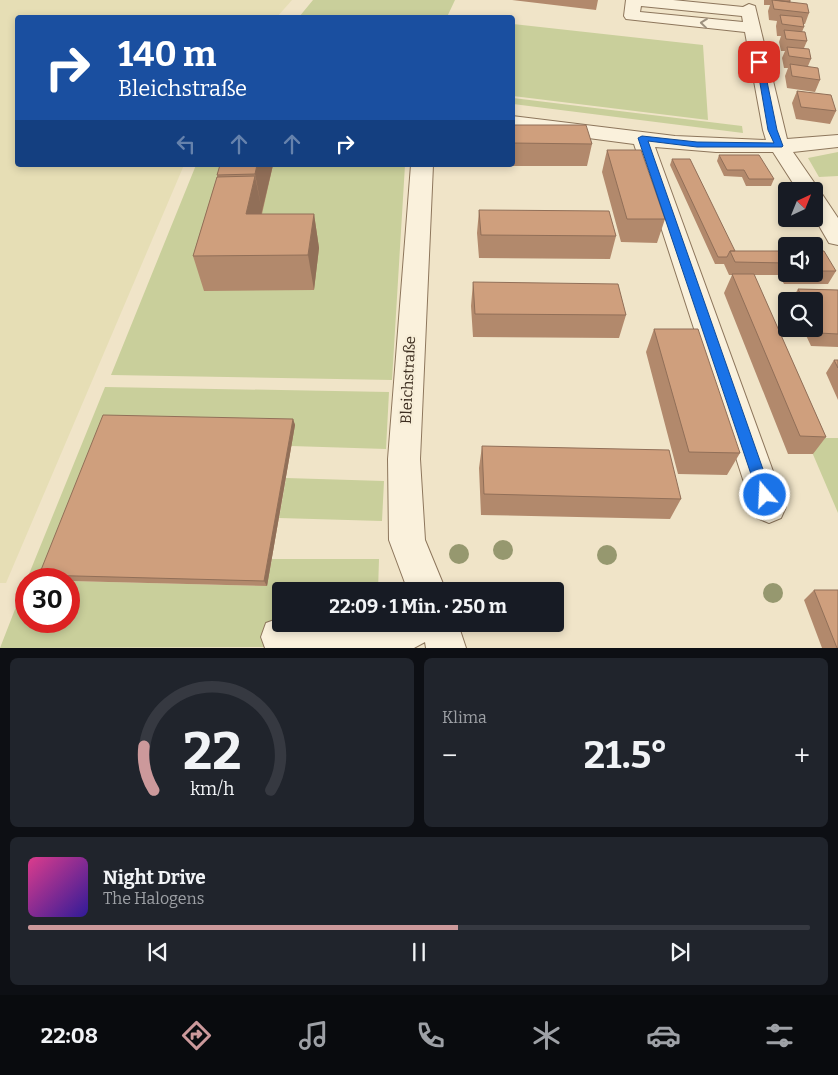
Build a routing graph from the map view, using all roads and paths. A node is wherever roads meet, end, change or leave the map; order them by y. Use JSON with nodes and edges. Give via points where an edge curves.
{"nodes":[{"id":1,"x":750,"y":13,"type":"edge"},
{"id":2,"x":515,"y":122,"type":"edge"},
{"id":3,"x":642,"y":138,"type":"junction"},
{"id":4,"x":838,"y":141,"type":"edge"},
{"id":5,"x":779,"y":146,"type":"junction"},
{"id":6,"x":422,"y":167,"type":"edge"},
{"id":7,"x":803,"y":182,"type":"edge"},
{"id":8,"x":823,"y":213,"type":"edge"},
{"id":9,"x":838,"y":237,"type":"edge"},
{"id":10,"x":769,"y":507,"type":"dead end"},
{"id":11,"x":423,"y":582,"type":"edge"},
{"id":12,"x":404,"y":632,"type":"edge"},
{"id":13,"x":441,"y":632,"type":"edge"},
{"id":14,"x":280,"y":637,"type":"dead end"},
{"id":15,"x":446,"y":648,"type":"edge"}],
"edges":[{"from":1,"to":1,"type":"street","one_way":true,"via":[[632,16],[633,1]]},
{"from":1,"to":5,"type":"street"},
{"from":2,"to":3,"type":"street"},
{"from":3,"to":5,"type":"street","via":[[697,144]]},
{"from":3,"to":10,"type":"street"},
{"from":4,"to":5,"type":"street"},
{"from":5,"to":7,"type":"street"},
{"from":6,"to":11,"type":"street","name":"Bleichstraße","via":[[404,459],[407,540]]},
{"from":8,"to":9,"type":"street"},
{"from":12,"to":14,"type":"street","via":[[389,640]]},
{"from":13,"to":15,"type":"street"}]}
